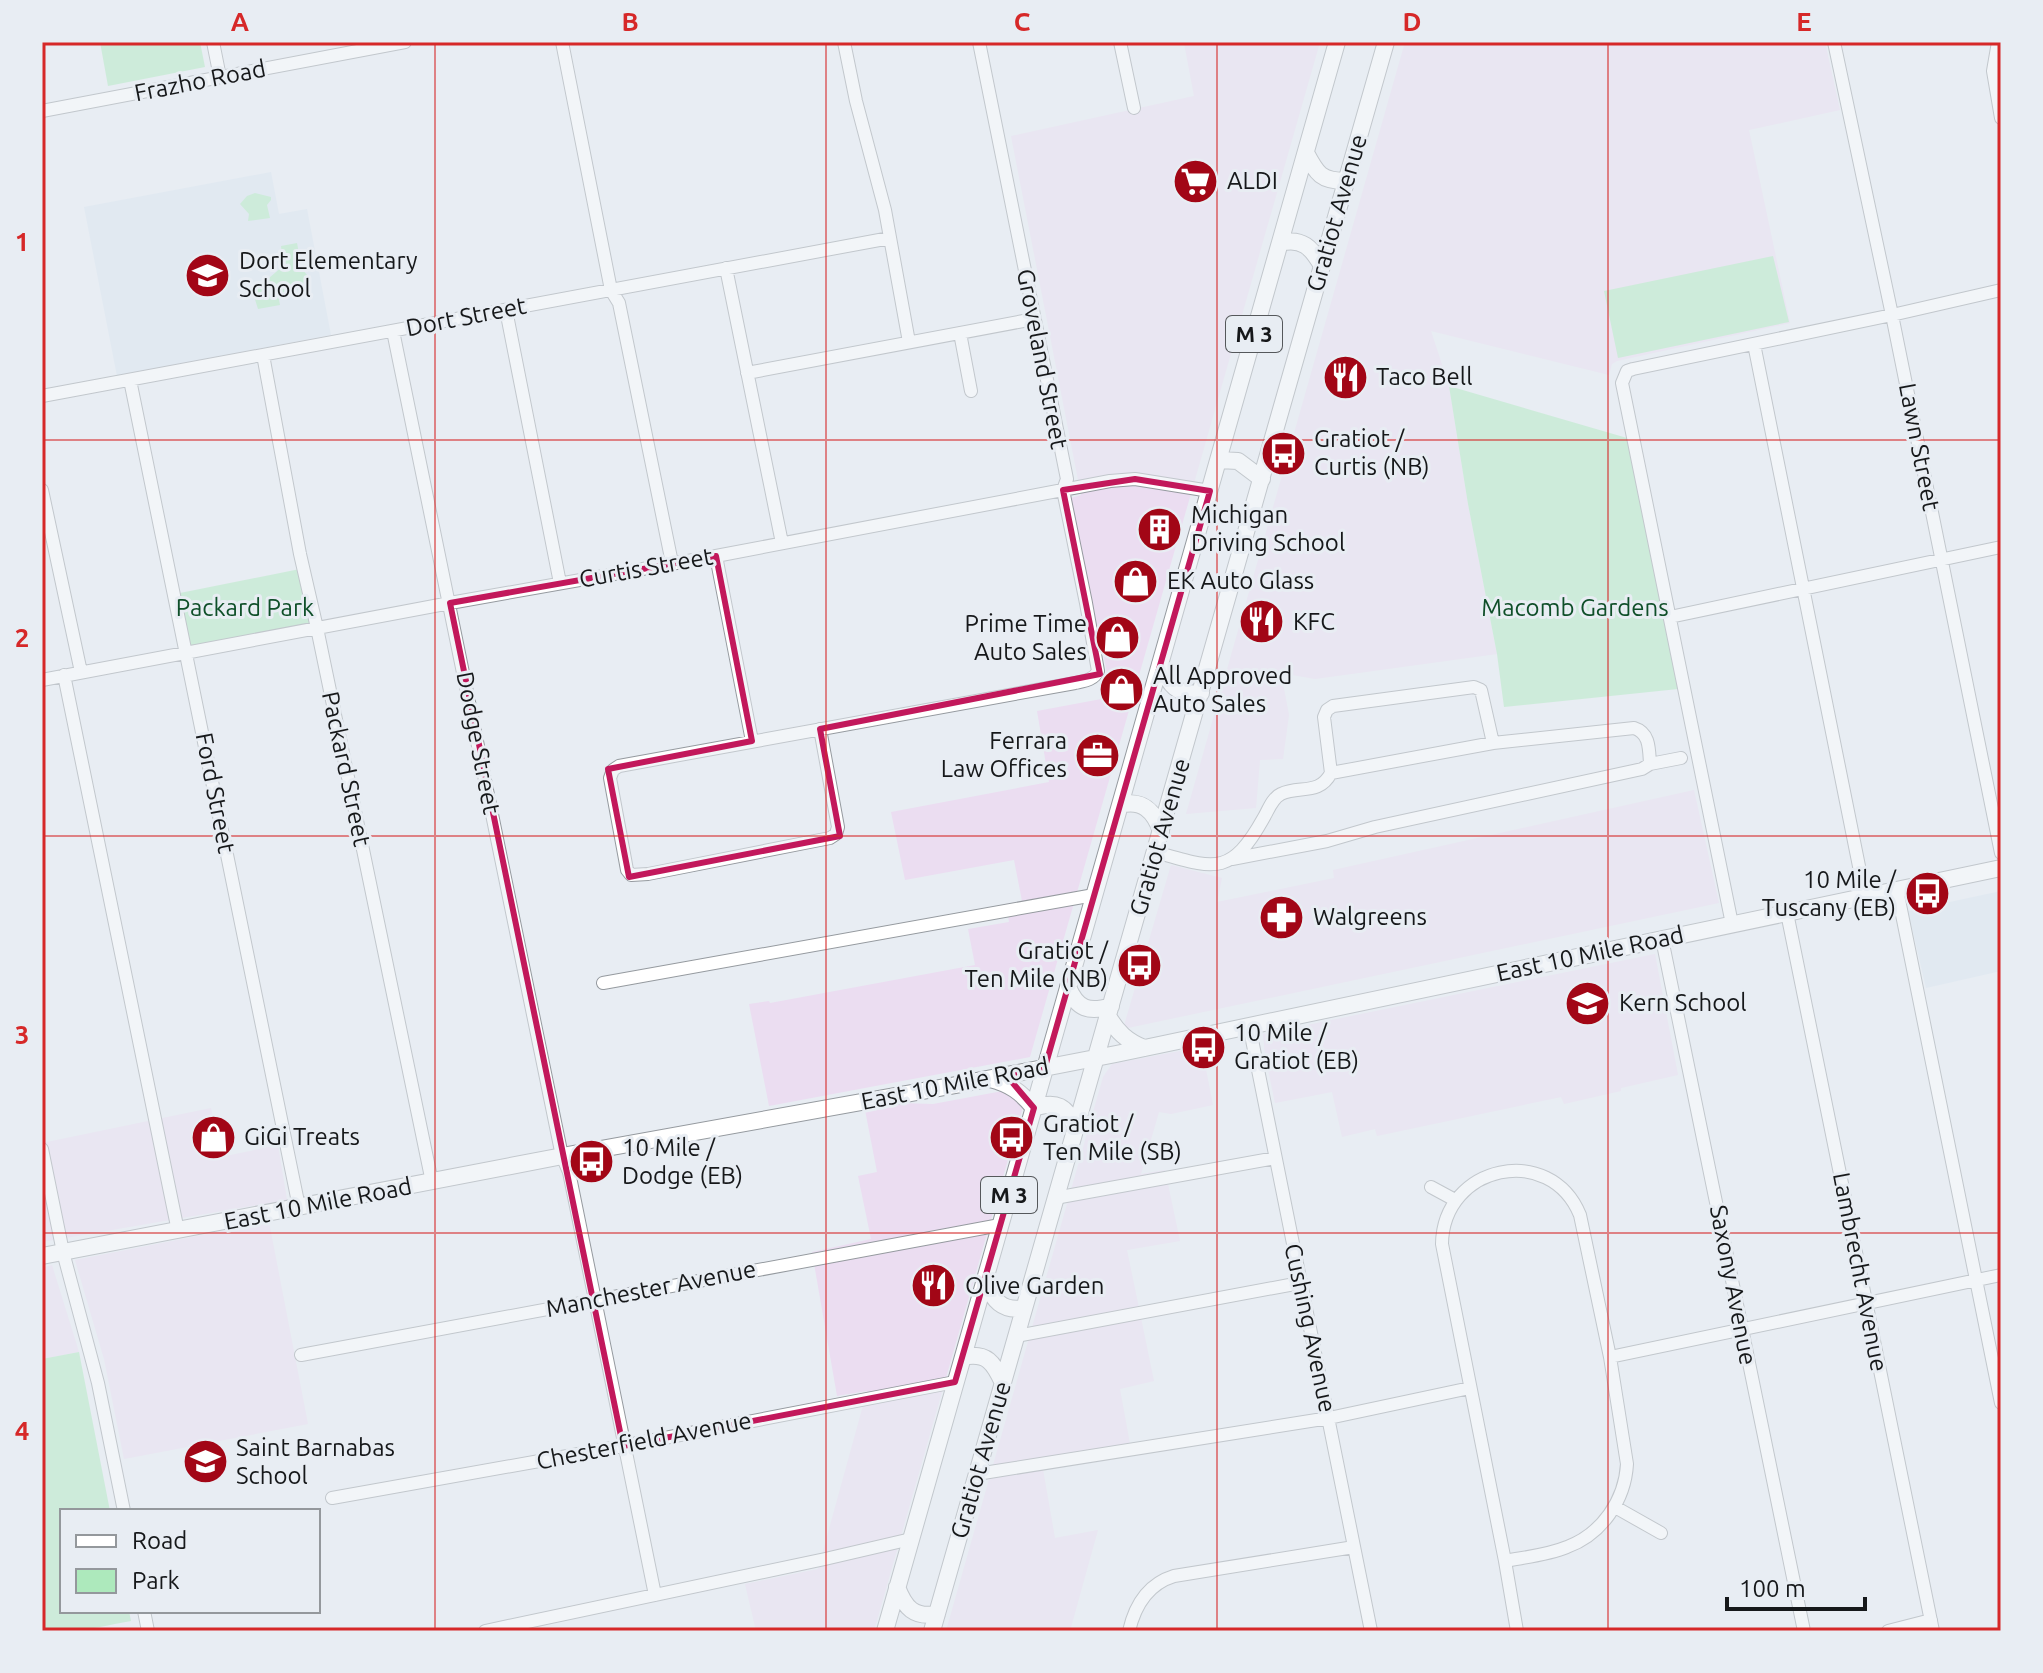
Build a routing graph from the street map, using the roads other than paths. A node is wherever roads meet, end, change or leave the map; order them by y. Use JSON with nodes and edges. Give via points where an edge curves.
{"nodes":[{"id":1,"x":213,"y":42,"type":"edge"},
{"id":2,"x":405,"y":42,"type":"edge"},
{"id":3,"x":562,"y":42,"type":"edge"},
{"id":4,"x":844,"y":42,"type":"edge"},
{"id":5,"x":979,"y":42,"type":"edge"},
{"id":6,"x":1120,"y":42,"type":"edge"},
{"id":7,"x":1337,"y":42,"type":"edge"},
{"id":8,"x":1386,"y":42,"type":"edge"},
{"id":9,"x":1834,"y":42,"type":"edge"},
{"id":10,"x":1998,"y":42,"type":"edge"},
{"id":11,"x":220,"y":77,"type":"junction"},
{"id":12,"x":1134,"y":108,"type":"dead end"},
{"id":13,"x":42,"y":111,"type":"edge"},
{"id":14,"x":2000,"y":113,"type":"edge"},
{"id":15,"x":1306,"y":153,"type":"junction"},
{"id":16,"x":1346,"y":181,"type":"junction"},
{"id":17,"x":890,"y":238,"type":"junction"},
{"id":18,"x":1280,"y":243,"type":"junction"},
{"id":19,"x":1322,"y":266,"type":"junction"},
{"id":20,"x":726,"y":268,"type":"junction"},
{"id":21,"x":611,"y":290,"type":"junction"},
{"id":22,"x":2001,"y":290,"type":"edge"},
{"id":23,"x":506,"y":310,"type":"junction"},
{"id":24,"x":1892,"y":315,"type":"junction"},
{"id":25,"x":1034,"y":319,"type":"junction"},
{"id":26,"x":393,"y":331,"type":"junction"},
{"id":27,"x":960,"y":333,"type":"junction"},
{"id":28,"x":909,"y":342,"type":"junction"},
{"id":29,"x":1754,"y":344,"type":"junction"},
{"id":30,"x":263,"y":355,"type":"junction"},
{"id":31,"x":747,"y":373,"type":"junction"},
{"id":32,"x":130,"y":380,"type":"junction"},
{"id":33,"x":971,"y":391,"type":"dead end"},
{"id":34,"x":42,"y":396,"type":"edge"},
{"id":35,"x":1219,"y":460,"type":"junction"},
{"id":36,"x":1262,"y":479,"type":"junction"},
{"id":37,"x":42,"y":490,"type":"edge"},
{"id":38,"x":1063,"y":490,"type":"junction"},
{"id":39,"x":1210,"y":491,"type":"junction"},
{"id":40,"x":782,"y":543,"type":"junction"},
{"id":41,"x":2001,"y":547,"type":"edge"},
{"id":42,"x":716,"y":556,"type":"junction"},
{"id":43,"x":1941,"y":559,"type":"junction"},
{"id":44,"x":672,"y":563,"type":"junction"},
{"id":45,"x":560,"y":583,"type":"junction"},
{"id":46,"x":1804,"y":589,"type":"junction"},
{"id":47,"x":450,"y":603,"type":"junction"},
{"id":48,"x":1670,"y":617,"type":"junction"},
{"id":49,"x":317,"y":628,"type":"junction"},
{"id":50,"x":187,"y":652,"type":"junction"},
{"id":51,"x":1160,"y":664,"type":"junction"},
{"id":52,"x":81,"y":672,"type":"junction"},
{"id":53,"x":64,"y":675,"type":"junction"},
{"id":54,"x":42,"y":680,"type":"edge"},
{"id":55,"x":1201,"y":693,"type":"junction"},
{"id":56,"x":820,"y":729,"type":"junction"},
{"id":57,"x":752,"y":741,"type":"junction"},
{"id":58,"x":1493,"y":743,"type":"junction"},
{"id":59,"x":1681,"y":758,"type":"dead end"},
{"id":60,"x":1650,"y":764,"type":"junction"},
{"id":61,"x":1331,"y":773,"type":"junction"},
{"id":62,"x":1120,"y":805,"type":"junction"},
{"id":63,"x":1161,"y":831,"type":"junction"},
{"id":64,"x":1155,"y":852,"type":"junction"},
{"id":65,"x":2001,"y":853,"type":"edge"},
{"id":66,"x":1232,"y":859,"type":"junction"},
{"id":67,"x":2001,"y":868,"type":"edge"},
{"id":68,"x":1897,"y":890,"type":"junction"},
{"id":69,"x":1094,"y":895,"type":"junction"},
{"id":70,"x":1865,"y":896,"type":"junction"},
{"id":71,"x":1787,"y":913,"type":"junction"},
{"id":72,"x":1732,"y":924,"type":"junction"},
{"id":73,"x":1662,"y":939,"type":"junction"},
{"id":74,"x":603,"y":983,"type":"dead end"},
{"id":75,"x":1068,"y":987,"type":"junction"},
{"id":76,"x":1109,"y":1011,"type":"junction"},
{"id":77,"x":1249,"y":1025,"type":"junction"},
{"id":78,"x":1144,"y":1048,"type":"junction"},
{"id":79,"x":1096,"y":1057,"type":"junction"},
{"id":80,"x":1045,"y":1067,"type":"junction"},
{"id":81,"x":985,"y":1078,"type":"junction"},
{"id":82,"x":1034,"y":1108,"type":"junction"},
{"id":83,"x":1076,"y":1128,"type":"junction"},
{"id":84,"x":42,"y":1149,"type":"edge"},
{"id":85,"x":562,"y":1156,"type":"junction"},
{"id":86,"x":1275,"y":1158,"type":"junction"},
{"id":87,"x":432,"y":1182,"type":"junction"},
{"id":88,"x":1431,"y":1187,"type":"dead end"},
{"id":89,"x":1055,"y":1198,"type":"junction"},
{"id":90,"x":1455,"y":1200,"type":"junction"},
{"id":91,"x":299,"y":1207,"type":"junction"},
{"id":92,"x":1000,"y":1225,"type":"junction"},
{"id":93,"x":178,"y":1231,"type":"junction"},
{"id":94,"x":63,"y":1252,"type":"junction"},
{"id":95,"x":42,"y":1256,"type":"edge"},
{"id":96,"x":2001,"y":1275,"type":"edge"},
{"id":97,"x":1976,"y":1280,"type":"junction"},
{"id":98,"x":985,"y":1281,"type":"junction"},
{"id":99,"x":1300,"y":1283,"type":"junction"},
{"id":100,"x":594,"y":1299,"type":"junction"},
{"id":101,"x":1866,"y":1303,"type":"junction"},
{"id":102,"x":1024,"y":1308,"type":"junction"},
{"id":103,"x":1742,"y":1330,"type":"junction"},
{"id":104,"x":1016,"y":1336,"type":"junction"},
{"id":105,"x":301,"y":1355,"type":"dead end"},
{"id":106,"x":963,"y":1357,"type":"junction"},
{"id":107,"x":1610,"y":1357,"type":"junction"},
{"id":108,"x":955,"y":1382,"type":"junction"},
{"id":109,"x":1003,"y":1383,"type":"junction"},
{"id":110,"x":1470,"y":1388,"type":"junction"},
{"id":111,"x":2001,"y":1403,"type":"edge"},
{"id":112,"x":1329,"y":1418,"type":"junction"},
{"id":113,"x":623,"y":1446,"type":"junction"},
{"id":114,"x":977,"y":1474,"type":"junction"},
{"id":115,"x":332,"y":1498,"type":"dead end"},
{"id":116,"x":1615,"y":1507,"type":"junction"},
{"id":117,"x":124,"y":1509,"type":"edge"},
{"id":118,"x":1661,"y":1533,"type":"dead end"},
{"id":119,"x":911,"y":1539,"type":"junction"},
{"id":120,"x":1354,"y":1547,"type":"junction"},
{"id":121,"x":1505,"y":1561,"type":"junction"},
{"id":122,"x":897,"y":1587,"type":"junction"},
{"id":123,"x":655,"y":1595,"type":"junction"},
{"id":124,"x":934,"y":1623,"type":"edge"},
{"id":125,"x":1932,"y":1626,"type":"edge"},
{"id":126,"x":485,"y":1631,"type":"edge"},
{"id":127,"x":885,"y":1631,"type":"edge"},
{"id":128,"x":1129,"y":1631,"type":"edge"},
{"id":129,"x":1371,"y":1631,"type":"edge"},
{"id":130,"x":1517,"y":1631,"type":"edge"},
{"id":131,"x":1804,"y":1631,"type":"edge"},
{"id":132,"x":1888,"y":1631,"type":"edge"}],
"edges":[{"from":1,"to":11,"type":"street"},
{"from":2,"to":11,"type":"street","name":"Frazho Road"},
{"from":3,"to":21,"type":"street"},
{"from":4,"to":17,"type":"street"},
{"from":5,"to":25,"type":"street","name":"Groveland Street"},
{"from":6,"to":12,"type":"street"},
{"from":7,"to":15,"type":"main road","name":"Gratiot Avenue","number":"M 3"},
{"from":8,"to":16,"type":"main road","name":"Gratiot Avenue","number":"M 3"},
{"from":9,"to":24,"type":"street","name":"Lawn Street"},
{"from":10,"to":14,"type":"street","via":[[1993,71]]},
{"from":11,"to":13,"type":"street","name":"Frazho Road"},
{"from":15,"to":16,"type":"main road","via":[[1325,179]]},
{"from":15,"to":18,"type":"main road","name":"Gratiot Avenue","number":"M 3"},
{"from":16,"to":19,"type":"main road","name":"Gratiot Avenue","number":"M 3"},
{"from":17,"to":20,"type":"street","name":"Dort Street"},
{"from":17,"to":28,"type":"street"},
{"from":18,"to":19,"type":"main road","via":[[1306,244]]},
{"from":18,"to":35,"type":"main road","name":"Gratiot Avenue","number":"M 3"},
{"from":19,"to":36,"type":"main road","name":"Gratiot Avenue","number":"M 3"},
{"from":20,"to":21,"type":"street","name":"Dort Street"},
{"from":20,"to":31,"type":"street"},
{"from":21,"to":23,"type":"street","name":"Dort Street"},
{"from":21,"to":44,"type":"street","via":[[619,303]]},
{"from":22,"to":24,"type":"street"},
{"from":23,"to":26,"type":"street","name":"Dort Street"},
{"from":23,"to":45,"type":"street"},
{"from":24,"to":29,"type":"street"},
{"from":24,"to":43,"type":"street","name":"Lawn Street"},
{"from":25,"to":27,"type":"street"},
{"from":25,"to":38,"type":"street","name":"Groveland Street","via":[[1067,479]]},
{"from":26,"to":30,"type":"street","name":"Dort Street"},
{"from":26,"to":47,"type":"street","name":"Dodge Street"},
{"from":27,"to":28,"type":"street"},
{"from":27,"to":33,"type":"street"},
{"from":28,"to":31,"type":"street"},
{"from":29,"to":46,"type":"street"},
{"from":29,"to":48,"type":"street","via":[[1633,369],[1623,377]]},
{"from":30,"to":32,"type":"street","name":"Dort Street"},
{"from":30,"to":49,"type":"street","name":"Packard Street"},
{"from":31,"to":40,"type":"street"},
{"from":32,"to":34,"type":"street","name":"Dort Street"},
{"from":32,"to":50,"type":"street","name":"Ford Street"},
{"from":35,"to":36,"type":"main road","via":[[1238,461]]},
{"from":35,"to":39,"type":"main road","name":"Gratiot Avenue","number":"M 3"},
{"from":36,"to":55,"type":"main road","name":"Gratiot Avenue","number":"M 3"},
{"from":37,"to":52,"type":"street"},
{"from":38,"to":39,"type":"street","name":"Curtis Street","via":[[1135,479]]},
{"from":38,"to":40,"type":"street","name":"Curtis Street"},
{"from":38,"to":56,"type":"street","name":"Groveland Street","via":[[1098,664],[1096,676]]},
{"from":39,"to":51,"type":"main road","name":"Gratiot Avenue","number":"M 3"},
{"from":40,"to":42,"type":"street","name":"Curtis Street"},
{"from":41,"to":43,"type":"street"},
{"from":42,"to":44,"type":"street","name":"Curtis Street"},
{"from":42,"to":57,"type":"street"},
{"from":43,"to":46,"type":"street"},
{"from":43,"to":65,"type":"street","name":"Lawn Street"},
{"from":44,"to":45,"type":"street","name":"Curtis Street"},
{"from":45,"to":47,"type":"street","name":"Curtis Street"},
{"from":46,"to":48,"type":"street"},
{"from":46,"to":70,"type":"street"},
{"from":47,"to":49,"type":"street","name":"Curtis Street"},
{"from":47,"to":85,"type":"street","name":"Dodge Street"},
{"from":48,"to":72,"type":"street"},
{"from":49,"to":50,"type":"street","name":"Curtis Street"},
{"from":49,"to":87,"type":"street","name":"Packard Street"},
{"from":50,"to":52,"type":"street","name":"Curtis Street"},
{"from":50,"to":91,"type":"street","name":"Ford Street"},
{"from":51,"to":55,"type":"main road","via":[[1180,691]]},
{"from":51,"to":62,"type":"main road","name":"Gratiot Avenue","number":"M 3"},
{"from":52,"to":53,"type":"street","name":"Curtis Street"},
{"from":53,"to":54,"type":"street","name":"Curtis Street"},
{"from":53,"to":93,"type":"street"},
{"from":55,"to":63,"type":"main road","name":"Gratiot Avenue","number":"M 3"},
{"from":56,"to":57,"type":"street"},
{"from":56,"to":57,"type":"street","via":[[838,827],[834,836],[631,875],[610,778],[613,770]]},
{"from":58,"to":60,"type":"street","via":[[1634,728],[1647,736]]},
{"from":58,"to":61,"type":"street"},
{"from":58,"to":61,"type":"street","via":[[1481,690],[1474,687],[1333,706],[1324,717]]},
{"from":59,"to":60,"type":"street"},
{"from":60,"to":66,"type":"street"},
{"from":61,"to":66,"type":"street","via":[[1313,788],[1281,794]]},
{"from":62,"to":63,"type":"main road","via":[[1145,806]]},
{"from":62,"to":69,"type":"main road","name":"Gratiot Avenue","number":"M 3"},
{"from":63,"to":64,"type":"main road","name":"Gratiot Avenue","number":"M 3"},
{"from":64,"to":66,"type":"street","via":[[1196,864]]},
{"from":64,"to":76,"type":"main road","name":"Gratiot Avenue","number":"M 3"},
{"from":67,"to":68,"type":"main road"},
{"from":68,"to":70,"type":"main road","name":"East 10 Mile Road"},
{"from":68,"to":97,"type":"street"},
{"from":69,"to":74,"type":"street"},
{"from":69,"to":75,"type":"main road","name":"Gratiot Avenue","number":"M 3"},
{"from":70,"to":71,"type":"main road","name":"East 10 Mile Road"},
{"from":71,"to":72,"type":"main road","name":"East 10 Mile Road"},
{"from":71,"to":101,"type":"street","name":"Lambrecht Avenue"},
{"from":72,"to":73,"type":"main road","name":"East 10 Mile Road"},
{"from":73,"to":77,"type":"main road","name":"East 10 Mile Road"},
{"from":73,"to":103,"type":"street","name":"Saxony Avenue"},
{"from":75,"to":76,"type":"main road","via":[[1085,1008]]},
{"from":75,"to":80,"type":"main road","name":"Gratiot Avenue","number":"M 3"},
{"from":76,"to":78,"type":"main road","via":[[1121,1035]]},
{"from":76,"to":79,"type":"main road","name":"Gratiot Avenue","number":"M 3"},
{"from":77,"to":78,"type":"main road","name":"East 10 Mile Road"},
{"from":77,"to":86,"type":"street","name":"Cushing Avenue"},
{"from":78,"to":79,"type":"main road","name":"East 10 Mile Road"},
{"from":79,"to":80,"type":"main road","name":"East 10 Mile Road"},
{"from":79,"to":83,"type":"main road","name":"Gratiot Avenue","number":"M 3"},
{"from":80,"to":81,"type":"main road","name":"East 10 Mile Road"},
{"from":80,"to":82,"type":"main road","name":"Gratiot Avenue","number":"M 3"},
{"from":81,"to":82,"type":"main road","via":[[1012,1086]]},
{"from":81,"to":85,"type":"main road","name":"East 10 Mile Road"},
{"from":82,"to":83,"type":"main road","via":[[1061,1107]]},
{"from":82,"to":92,"type":"main road","name":"Gratiot Avenue","number":"M 3"},
{"from":83,"to":89,"type":"main road","name":"Gratiot Avenue","number":"M 3"},
{"from":84,"to":94,"type":"street"},
{"from":85,"to":87,"type":"main road","name":"East 10 Mile Road"},
{"from":85,"to":100,"type":"street","name":"Dodge Street"},
{"from":86,"to":89,"type":"street"},
{"from":86,"to":99,"type":"street","name":"Cushing Avenue"},
{"from":87,"to":91,"type":"main road","name":"East 10 Mile Road"},
{"from":88,"to":90,"type":"street"},
{"from":89,"to":102,"type":"main road","name":"Gratiot Avenue","number":"M 3"},
{"from":90,"to":107,"type":"street","via":[[1472,1183],[1506,1171],[1541,1175],[1563,1189],[1583,1223]]},
{"from":90,"to":110,"type":"street","via":[[1445,1219],[1442,1244]]},
{"from":91,"to":93,"type":"main road","name":"East 10 Mile Road"},
{"from":92,"to":98,"type":"main road","name":"Gratiot Avenue","number":"M 3"},
{"from":92,"to":100,"type":"street","name":"Manchester Avenue"},
{"from":93,"to":94,"type":"main road","name":"East 10 Mile Road"},
{"from":94,"to":95,"type":"main road","name":"East 10 Mile Road"},
{"from":94,"to":117,"type":"street","via":[[98,1383]]},
{"from":96,"to":97,"type":"street"},
{"from":97,"to":101,"type":"street"},
{"from":97,"to":111,"type":"street"},
{"from":98,"to":102,"type":"main road","via":[[1000,1305]]},
{"from":98,"to":106,"type":"main road","name":"Gratiot Avenue","number":"M 3"},
{"from":99,"to":104,"type":"street"},
{"from":99,"to":112,"type":"street","name":"Cushing Avenue"},
{"from":100,"to":105,"type":"street","name":"Manchester Avenue"},
{"from":100,"to":113,"type":"street","name":"Dodge Street"},
{"from":101,"to":103,"type":"street"},
{"from":101,"to":125,"type":"street","name":"Lambrecht Avenue"},
{"from":102,"to":104,"type":"main road","name":"Gratiot Avenue","number":"M 3"},
{"from":103,"to":107,"type":"street"},
{"from":103,"to":131,"type":"street","name":"Saxony Avenue"},
{"from":104,"to":109,"type":"main road","name":"Gratiot Avenue","number":"M 3"},
{"from":106,"to":108,"type":"main road","name":"Gratiot Avenue","number":"M 3"},
{"from":106,"to":109,"type":"main road","via":[[984,1357]]},
{"from":107,"to":116,"type":"street","via":[[1627,1464]]},
{"from":108,"to":113,"type":"street","name":"Chesterfield Avenue"},
{"from":108,"to":119,"type":"main road","name":"Gratiot Avenue","number":"M 3"},
{"from":109,"to":114,"type":"main road","name":"Gratiot Avenue","number":"M 3"},
{"from":110,"to":112,"type":"street"},
{"from":110,"to":121,"type":"street"},
{"from":112,"to":114,"type":"street"},
{"from":112,"to":120,"type":"street","name":"Cushing Avenue"},
{"from":113,"to":115,"type":"street","name":"Chesterfield Avenue"},
{"from":113,"to":123,"type":"street","name":"Dodge Street"},
{"from":114,"to":124,"type":"main road","name":"Gratiot Avenue","number":"M 3"},
{"from":116,"to":118,"type":"street"},
{"from":116,"to":121,"type":"street","via":[[1594,1531],[1569,1547]]},
{"from":119,"to":122,"type":"main road","name":"Gratiot Avenue","number":"M 3"},
{"from":119,"to":123,"type":"street"},
{"from":120,"to":128,"type":"street","via":[[1162,1580],[1142,1598]]},
{"from":120,"to":129,"type":"street","name":"Cushing Avenue"},
{"from":121,"to":130,"type":"street"},
{"from":122,"to":124,"type":"main road","via":[[913,1612]]},
{"from":122,"to":127,"type":"main road","name":"Gratiot Avenue","number":"M 3"},
{"from":123,"to":126,"type":"street"},
{"from":125,"to":132,"type":"street"}]}
